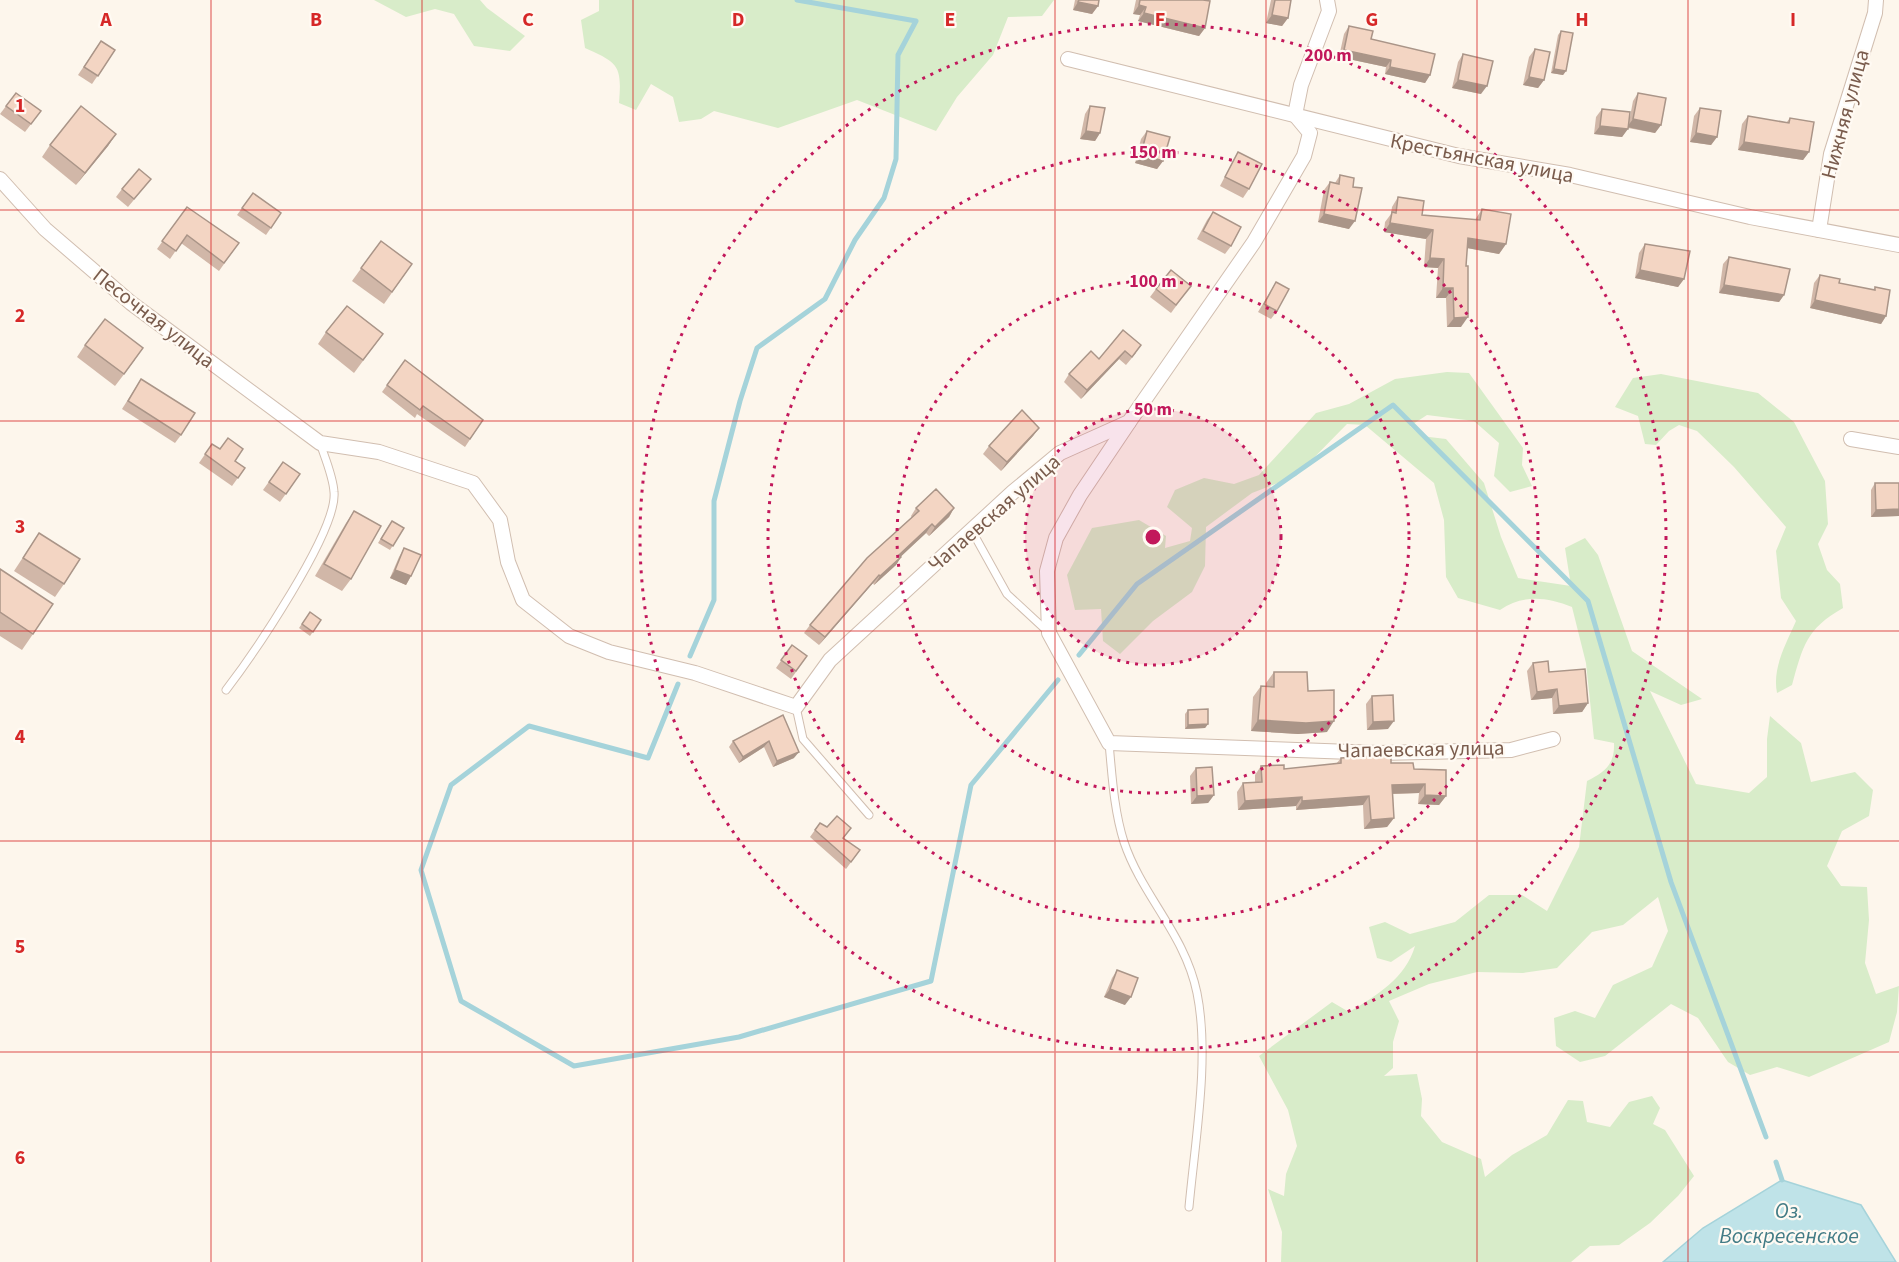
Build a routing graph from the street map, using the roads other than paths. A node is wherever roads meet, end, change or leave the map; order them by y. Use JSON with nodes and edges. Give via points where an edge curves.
{"nodes":[{"id":1,"x":1327,"y":0,"type":"edge"},
{"id":2,"x":1876,"y":0,"type":"edge"},
{"id":3,"x":1068,"y":59,"type":"dead end"},
{"id":4,"x":1295,"y":115,"type":"junction"},
{"id":5,"x":0,"y":179,"type":"edge"},
{"id":6,"x":1819,"y":230,"type":"junction"},
{"id":7,"x":1899,"y":245,"type":"edge"},
{"id":8,"x":1129,"y":422,"type":"junction"},
{"id":9,"x":1851,"y":439,"type":"dead end"},
{"id":10,"x":320,"y":443,"type":"junction"},
{"id":11,"x":1899,"y":447,"type":"edge"},
{"id":12,"x":972,"y":531,"type":"junction"},
{"id":13,"x":1049,"y":633,"type":"junction"},
{"id":14,"x":226,"y":690,"type":"dead end"},
{"id":15,"x":796,"y":707,"type":"junction"},
{"id":16,"x":1553,"y":739,"type":"dead end"},
{"id":17,"x":1109,"y":743,"type":"junction"},
{"id":18,"x":869,"y":815,"type":"dead end"},
{"id":19,"x":1189,"y":1207,"type":"dead end"}],
"edges":[{"from":1,"to":4,"type":"street","via":[[1329,11],[1301,85]]},
{"from":2,"to":6,"type":"street","name":"Нижняя улица","via":[[1831,154]]},
{"from":3,"to":4,"type":"street","name":"Крестьянская улица"},
{"from":4,"to":6,"type":"street","name":"Крестьянская улица","via":[[1459,156],[1570,175]]},
{"from":4,"to":8,"type":"street","via":[[1310,133],[1304,156],[1254,242]]},
{"from":5,"to":10,"type":"street","name":"Песочная улица","via":[[45,229],[132,303]]},
{"from":6,"to":7,"type":"street","name":"Крестьянская улица"},
{"from":8,"to":12,"type":"street","name":"Чапаевская улица","via":[[1060,453]]},
{"from":8,"to":13,"type":"street","via":[[1056,537],[1047,571]]},
{"from":9,"to":11,"type":"street"},
{"from":10,"to":14,"type":"lane","via":[[335,494],[320,544],[248,662]]},
{"from":10,"to":15,"type":"street","via":[[379,452],[473,483],[500,520],[508,562],[523,600],[569,636],[609,652],[695,673]]},
{"from":12,"to":13,"type":"lane","via":[[1007,594]]},
{"from":12,"to":15,"type":"street","name":"Чапаевская улица","via":[[830,660]]},
{"from":13,"to":17,"type":"street"},
{"from":15,"to":18,"type":"lane","via":[[803,738]]},
{"from":16,"to":17,"type":"street","name":"Чапаевская улица","via":[[1511,750],[1379,753]]},
{"from":17,"to":19,"type":"lane","via":[[1124,842],[1149,892],[1181,942],[1197,993],[1202,1053]]}]}
